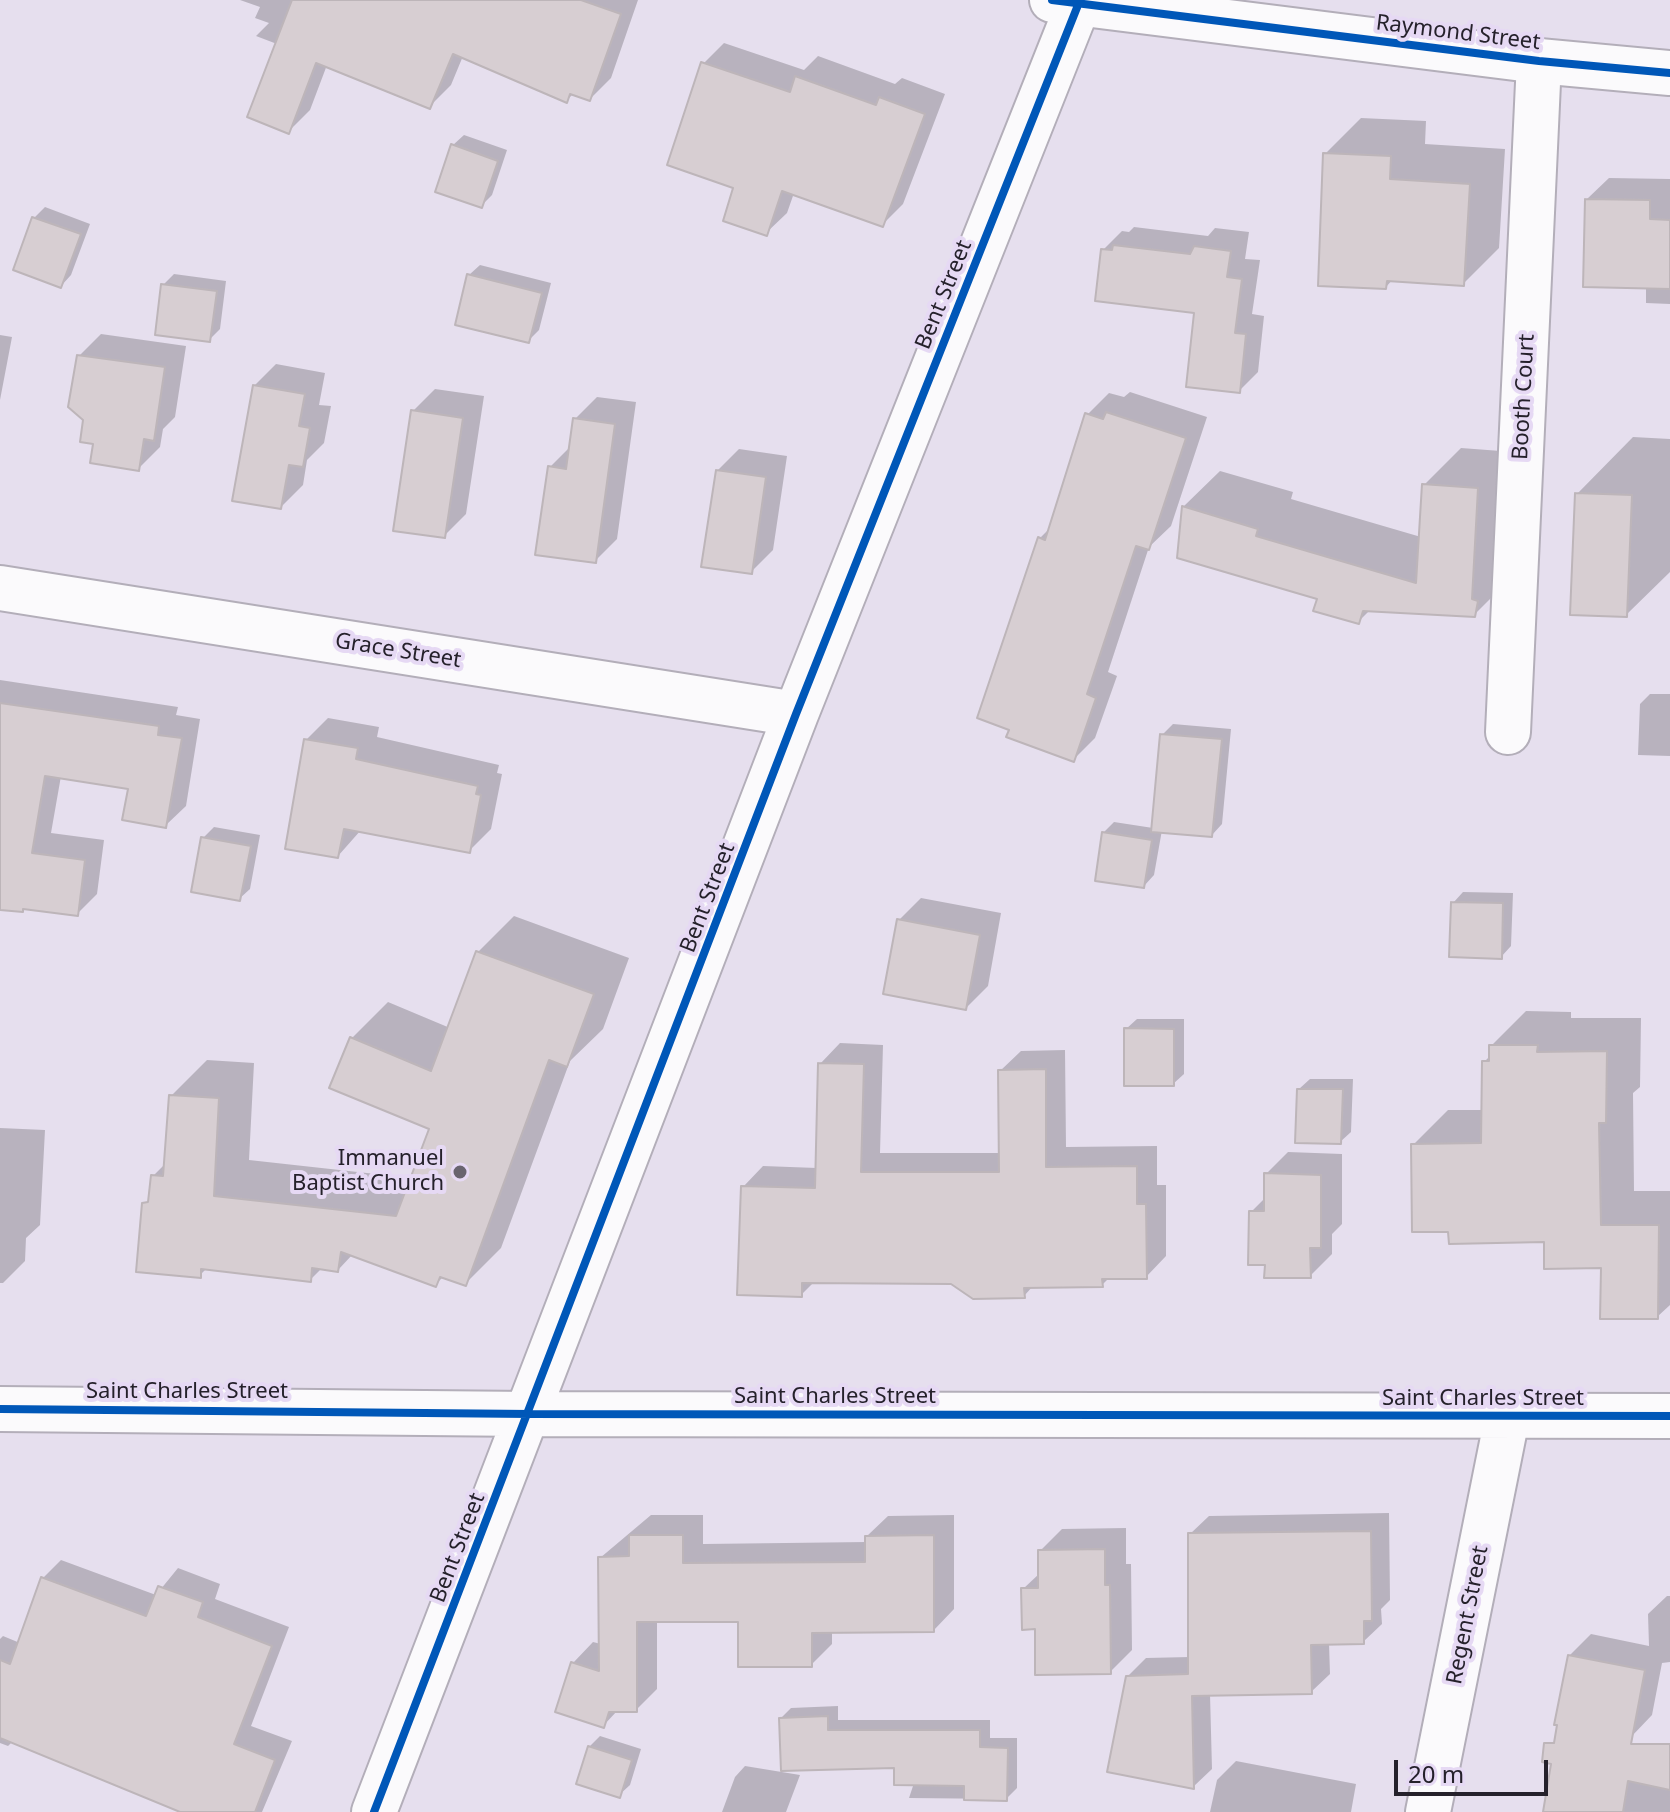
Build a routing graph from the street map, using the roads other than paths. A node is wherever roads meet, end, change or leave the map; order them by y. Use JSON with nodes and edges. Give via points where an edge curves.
{"nodes":[{"id":1,"x":1070,"y":2,"type":"edge"},
{"id":2,"x":1539,"y":61,"type":"junction"},
{"id":3,"x":1670,"y":73,"type":"edge"},
{"id":4,"x":0,"y":588,"type":"edge"},
{"id":5,"x":796,"y":714,"type":"junction"},
{"id":6,"x":1508,"y":732,"type":"dead end"},
{"id":7,"x":0,"y":1409,"type":"edge"},
{"id":8,"x":530,"y":1414,"type":"junction"},
{"id":9,"x":1670,"y":1416,"type":"edge"},
{"id":10,"x":1507,"y":1418,"type":"junction"},
{"id":11,"x":374,"y":1812,"type":"edge"},
{"id":12,"x":1428,"y":1812,"type":"edge"}],
"edges":[{"from":1,"to":2,"type":"street","name":"Raymond Street"},
{"from":1,"to":5,"type":"street","name":"Bent Street"},
{"from":2,"to":3,"type":"street","name":"Raymond Street"},
{"from":2,"to":6,"type":"street","name":"Booth Court"},
{"from":4,"to":5,"type":"street","name":"Grace Street"},
{"from":5,"to":8,"type":"street","name":"Bent Street"},
{"from":7,"to":8,"type":"street","name":"Saint Charles Street"},
{"from":8,"to":10,"type":"street","name":"Saint Charles Street"},
{"from":8,"to":11,"type":"street","name":"Bent Street"},
{"from":9,"to":10,"type":"street","name":"Saint Charles Street"},
{"from":10,"to":12,"type":"street","name":"Regent Street"}]}
